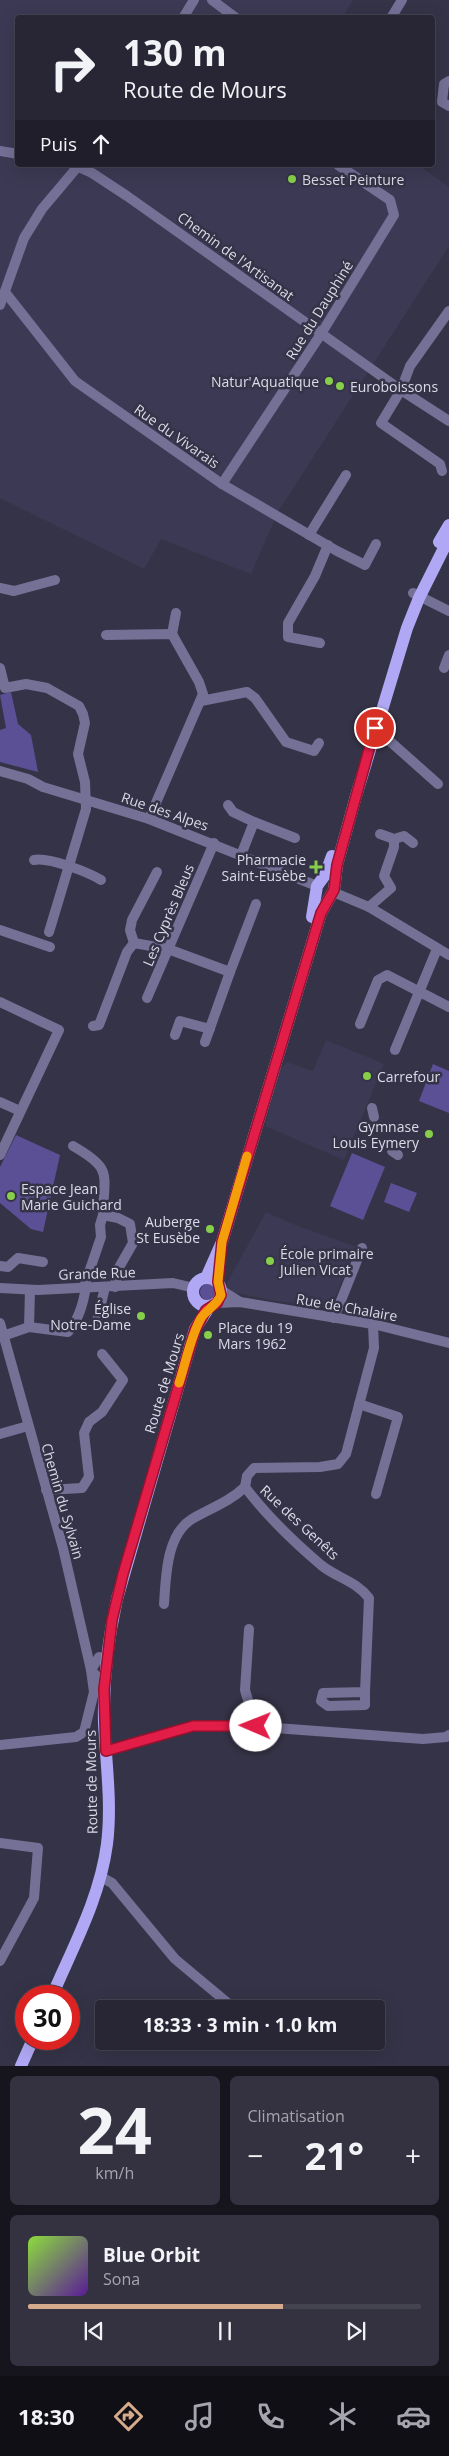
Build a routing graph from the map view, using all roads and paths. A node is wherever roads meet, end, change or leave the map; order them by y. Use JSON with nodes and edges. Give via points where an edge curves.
{"nodes":[{"id":1,"x":194,"y":0,"type":"edge"},
{"id":2,"x":212,"y":0,"type":"edge"},
{"id":3,"x":402,"y":0,"type":"edge"},
{"id":4,"x":185,"y":15,"type":"edge"},
{"id":5,"x":232,"y":15,"type":"edge"},
{"id":6,"x":393,"y":15,"type":"edge"},
{"id":7,"x":446,"y":83,"type":"edge"},
{"id":8,"x":449,"y":106,"type":"edge"},
{"id":9,"x":0,"y":151,"type":"edge"},
{"id":10,"x":15,"y":154,"type":"edge"},
{"id":11,"x":75,"y":167,"type":"edge"},
{"id":12,"x":81,"y":167,"type":"edge"},
{"id":13,"x":341,"y":167,"type":"edge"},
{"id":14,"x":5,"y":292,"type":"junction"},
{"id":15,"x":0,"y":304,"type":"edge"},
{"id":16,"x":449,"y":311,"type":"edge"},
{"id":17,"x":321,"y":334,"type":"junction"},
{"id":18,"x":401,"y":390,"type":"junction"},
{"id":19,"x":449,"y":421,"type":"edge"},
{"id":20,"x":442,"y":471,"type":"dead end"},
{"id":21,"x":346,"y":475,"type":"dead end"},
{"id":22,"x":222,"y":484,"type":"junction"},
{"id":23,"x":449,"y":525,"type":"edge"},
{"id":24,"x":309,"y":535,"type":"junction"},
{"id":25,"x":449,"y":538,"type":"edge"},
{"id":26,"x":376,"y":544,"type":"dead end"},
{"id":27,"x":328,"y":546,"type":"junction"},
{"id":28,"x":55,"y":580,"type":"dead end"},
{"id":29,"x":0,"y":588,"type":"edge"},
{"id":30,"x":416,"y":595,"type":"junction"},
{"id":31,"x":449,"y":611,"type":"edge"},
{"id":32,"x":176,"y":613,"type":"dead end"},
{"id":33,"x":172,"y":634,"type":"junction"},
{"id":34,"x":106,"y":636,"type":"dead end"},
{"id":35,"x":320,"y":643,"type":"dead end"},
{"id":36,"x":449,"y":655,"type":"edge"},
{"id":37,"x":0,"y":668,"type":"edge"},
{"id":38,"x":444,"y":668,"type":"dead end"},
{"id":39,"x":3,"y":688,"type":"edge"},
{"id":40,"x":201,"y":701,"type":"junction"},
{"id":41,"x":375,"y":728,"type":"junction"},
{"id":42,"x":319,"y":743,"type":"dead end"},
{"id":43,"x":0,"y":771,"type":"edge"},
{"id":44,"x":438,"y":784,"type":"dead end"},
{"id":45,"x":87,"y":800,"type":"junction"},
{"id":46,"x":228,"y":805,"type":"dead end"},
{"id":47,"x":149,"y":819,"type":"junction"},
{"id":48,"x":254,"y":822,"type":"junction"},
{"id":49,"x":380,"y":834,"type":"dead end"},
{"id":50,"x":295,"y":838,"type":"dead end"},
{"id":51,"x":394,"y":839,"type":"junction"},
{"id":52,"x":214,"y":843,"type":"junction"},
{"id":53,"x":413,"y":843,"type":"dead end"},
{"id":54,"x":241,"y":854,"type":"junction"},
{"id":55,"x":34,"y":860,"type":"dead end"},
{"id":56,"x":70,"y":867,"type":"junction"},
{"id":57,"x":156,"y":872,"type":"dead end"},
{"id":58,"x":101,"y":880,"type":"dead end"},
{"id":59,"x":325,"y":888,"type":"junction"},
{"id":60,"x":256,"y":904,"type":"dead end"},
{"id":61,"x":369,"y":907,"type":"junction"},
{"id":62,"x":0,"y":930,"type":"edge"},
{"id":63,"x":49,"y":932,"type":"dead end"},
{"id":64,"x":134,"y":943,"type":"junction"},
{"id":65,"x":50,"y":947,"type":"dead end"},
{"id":66,"x":168,"y":949,"type":"junction"},
{"id":67,"x":437,"y":949,"type":"junction"},
{"id":68,"x":449,"y":954,"type":"edge"},
{"id":69,"x":230,"y":972,"type":"junction"},
{"id":70,"x":418,"y":990,"type":"junction"},
{"id":71,"x":147,"y":998,"type":"dead end"},
{"id":72,"x":0,"y":1002,"type":"edge"},
{"id":73,"x":449,"y":1007,"type":"edge"},
{"id":74,"x":360,"y":1024,"type":"dead end"},
{"id":75,"x":94,"y":1026,"type":"dead end"},
{"id":76,"x":210,"y":1029,"type":"junction"},
{"id":77,"x":175,"y":1035,"type":"dead end"},
{"id":78,"x":205,"y":1042,"type":"dead end"},
{"id":79,"x":395,"y":1050,"type":"dead end"},
{"id":80,"x":0,"y":1102,"type":"edge"},
{"id":81,"x":20,"y":1111,"type":"junction"},
{"id":82,"x":73,"y":1146,"type":"dead end"},
{"id":83,"x":0,"y":1156,"type":"edge"},
{"id":84,"x":103,"y":1215,"type":"junction"},
{"id":85,"x":362,"y":1248,"type":"dead end"},
{"id":86,"x":43,"y":1262,"type":"dead end"},
{"id":87,"x":0,"y":1266,"type":"edge"},
{"id":88,"x":215,"y":1284,"type":"junction"},
{"id":89,"x":85,"y":1287,"type":"junction"},
{"id":90,"x":110,"y":1287,"type":"junction"},
{"id":91,"x":0,"y":1288,"type":"edge"},
{"id":92,"x":30,"y":1290,"type":"junction"},
{"id":93,"x":195,"y":1294,"type":"junction"},
{"id":94,"x":240,"y":1302,"type":"junction"},
{"id":95,"x":213,"y":1304,"type":"junction"},
{"id":96,"x":334,"y":1318,"type":"junction"},
{"id":97,"x":0,"y":1323,"type":"edge"},
{"id":98,"x":374,"y":1324,"type":"junction"},
{"id":99,"x":96,"y":1325,"type":"dead end"},
{"id":100,"x":30,"y":1328,"type":"junction"},
{"id":101,"x":195,"y":1330,"type":"junction"},
{"id":102,"x":3,"y":1336,"type":"junction"},
{"id":103,"x":449,"y":1343,"type":"edge"},
{"id":104,"x":102,"y":1354,"type":"dead end"},
{"id":105,"x":359,"y":1404,"type":"junction"},
{"id":106,"x":28,"y":1426,"type":"junction"},
{"id":107,"x":0,"y":1434,"type":"edge"},
{"id":108,"x":245,"y":1487,"type":"junction"},
{"id":109,"x":46,"y":1490,"type":"junction"},
{"id":110,"x":376,"y":1494,"type":"dead end"},
{"id":111,"x":164,"y":1604,"type":"dead end"},
{"id":112,"x":249,"y":1628,"type":"dead end"},
{"id":113,"x":86,"y":1654,"type":"junction"},
{"id":114,"x":103,"y":1655,"type":"junction"},
{"id":115,"x":91,"y":1670,"type":"junction"},
{"id":116,"x":101,"y":1687,"type":"junction"},
{"id":117,"x":365,"y":1692,"type":"dead end"},
{"id":118,"x":256,"y":1726,"type":"junction"},
{"id":119,"x":449,"y":1735,"type":"edge"},
{"id":120,"x":0,"y":1745,"type":"edge"},
{"id":121,"x":106,"y":1751,"type":"junction"},
{"id":122,"x":0,"y":1843,"type":"edge"},
{"id":123,"x":101,"y":1877,"type":"junction"},
{"id":124,"x":0,"y":1961,"type":"edge"},
{"id":125,"x":57,"y":1985,"type":"edge"},
{"id":126,"x":224,"y":2000,"type":"edge"},
{"id":127,"x":28,"y":2050,"type":"edge"},
{"id":128,"x":21,"y":2066,"type":"edge"}],
"edges":[{"from":1,"to":4,"type":"street"},
{"from":2,"to":5,"type":"street"},
{"from":3,"to":6,"type":"street"},
{"from":7,"to":8,"type":"street","via":[[442,102]]},
{"from":9,"to":10,"type":"street"},
{"from":11,"to":14,"type":"street","via":[[24,238]]},
{"from":12,"to":17,"type":"street","name":"Chemin de l'Artisanat","via":[[178,231]]},
{"from":13,"to":17,"type":"street","name":"Rue du Dauphiné","via":[[390,200],[394,215]]},
{"from":14,"to":15,"type":"street"},
{"from":14,"to":22,"type":"street","name":"Rue du Vivarais","via":[[75,381]]},
{"from":16,"to":18,"type":"street","via":[[410,366]]},
{"from":17,"to":18,"type":"street","name":"Chemin de l'Artisanat"},
{"from":17,"to":22,"type":"street","name":"Rue du Dauphiné"},
{"from":18,"to":19,"type":"street","name":"Chemin de l'Artisanat"},
{"from":18,"to":20,"type":"street","via":[[381,423],[440,464]]},
{"from":21,"to":24,"type":"street"},
{"from":22,"to":24,"type":"street","name":"Rue du Vivarais"},
{"from":23,"to":30,"type":"main road"},
{"from":24,"to":27,"type":"street","name":"Rue du Vivarais"},
{"from":25,"to":30,"type":"main road"},
{"from":26,"to":27,"type":"street","name":"Rue du Vivarais","via":[[365,565]]},
{"from":27,"to":35,"type":"street","via":[[288,623],[288,637]]},
{"from":28,"to":29,"type":"street","via":[[14,591]]},
{"from":30,"to":31,"type":"street"},
{"from":30,"to":41,"type":"main road"},
{"from":30,"to":59,"type":"main road","via":[[366,734]]},
{"from":32,"to":33,"type":"street"},
{"from":33,"to":34,"type":"street"},
{"from":33,"to":40,"type":"street","via":[[199,682],[203,694]]},
{"from":36,"to":38,"type":"street"},
{"from":37,"to":39,"type":"street"},
{"from":39,"to":45,"type":"street","via":[[26,684],[47,688],[79,706],[85,723],[78,754]]},
{"from":40,"to":42,"type":"street","via":[[246,692],[255,698],[286,742],[314,751]]},
{"from":40,"to":47,"type":"street"},
{"from":41,"to":44,"type":"street"},
{"from":41,"to":59,"type":"main road"},
{"from":43,"to":45,"type":"street","name":"Rue des Alpes"},
{"from":45,"to":47,"type":"street","name":"Rue des Alpes"},
{"from":45,"to":56,"type":"street"},
{"from":46,"to":48,"type":"street","via":[[233,812]]},
{"from":47,"to":52,"type":"street","name":"Rue des Alpes"},
{"from":48,"to":50,"type":"street"},
{"from":48,"to":54,"type":"street"},
{"from":49,"to":51,"type":"street"},
{"from":51,"to":53,"type":"street","via":[[404,836]]},
{"from":51,"to":61,"type":"street","via":[[384,876],[390,888]]},
{"from":52,"to":54,"type":"street","name":"Rue des Alpes"},
{"from":52,"to":66,"type":"street","name":"Les Cyprès Bleus"},
{"from":54,"to":59,"type":"street","name":"Rue des Alpes"},
{"from":55,"to":56,"type":"street"},
{"from":56,"to":58,"type":"street"},
{"from":56,"to":63,"type":"street"},
{"from":57,"to":64,"type":"street","via":[[132,920],[130,930]]},
{"from":59,"to":61,"type":"street","name":"Rue des Alpes"},
{"from":59,"to":88,"type":"main road","name":"Route de Mours","via":[[321,913],[222,1242]]},
{"from":60,"to":69,"type":"street"},
{"from":61,"to":67,"type":"street","name":"Rue des Alpes"},
{"from":62,"to":65,"type":"street"},
{"from":64,"to":66,"type":"street"},
{"from":64,"to":75,"type":"street","via":[[127,952],[99,1025]]},
{"from":66,"to":69,"type":"street"},
{"from":66,"to":71,"type":"street","name":"Les Cyprès Bleus"},
{"from":67,"to":68,"type":"street","name":"Rue des Alpes"},
{"from":67,"to":70,"type":"street"},
{"from":69,"to":76,"type":"street"},
{"from":70,"to":73,"type":"street"},
{"from":70,"to":74,"type":"street","via":[[387,975],[378,980]]},
{"from":70,"to":79,"type":"street"},
{"from":72,"to":81,"type":"street","via":[[59,1030]]},
{"from":76,"to":77,"type":"street","via":[[180,1021]]},
{"from":76,"to":78,"type":"street"},
{"from":80,"to":81,"type":"street"},
{"from":81,"to":83,"type":"street"},
{"from":82,"to":84,"type":"street","via":[[102,1166]]},
{"from":84,"to":89,"type":"street","via":[[101,1237]]},
{"from":84,"to":90,"type":"street","via":[[130,1224],[132,1243]]},
{"from":85,"to":96,"type":"street"},
{"from":86,"to":87,"type":"street","via":[[18,1258],[8,1267]]},
{"from":88,"to":93,"type":"main road","via":[[199,1280]]},
{"from":88,"to":94,"type":"street","name":"Rue de Chalaire"},
{"from":88,"to":95,"type":"main road","name":"Route de Mours"},
{"from":89,"to":90,"type":"street","name":"Grande Rue"},
{"from":89,"to":92,"type":"street","name":"Grande Rue"},
{"from":89,"to":100,"type":"street","via":[[80,1311],[68,1332]]},
{"from":90,"to":93,"type":"street","name":"Grande Rue","via":[[173,1283]]},
{"from":90,"to":99,"type":"street"},
{"from":91,"to":92,"type":"street","name":"Grande Rue"},
{"from":92,"to":100,"type":"street"},
{"from":93,"to":95,"type":"main road","via":[[200,1304]]},
{"from":93,"to":101,"type":"main road","name":"Route de Mours"},
{"from":94,"to":95,"type":"street","name":"Rue de Chalaire"},
{"from":94,"to":96,"type":"street","name":"Rue de Chalaire"},
{"from":95,"to":101,"type":"main road","name":"Route de Mours"},
{"from":96,"to":98,"type":"street","name":"Rue de Chalaire"},
{"from":97,"to":102,"type":"street","name":"Chemin du Sylvain"},
{"from":98,"to":103,"type":"street","name":"Rue de Chalaire"},
{"from":98,"to":105,"type":"street","name":"Rue des Genêts","via":[[374,1348]]},
{"from":100,"to":102,"type":"street"},
{"from":101,"to":114,"type":"main road","name":"Route de Mours","via":[[123,1574]]},
{"from":102,"to":106,"type":"street","name":"Chemin du Sylvain"},
{"from":104,"to":109,"type":"street","via":[[123,1380],[84,1433],[89,1477],[82,1488]]},
{"from":105,"to":108,"type":"street","name":"Rue des Genêts","via":[[346,1454],[338,1464],[254,1468]]},
{"from":105,"to":110,"type":"street","via":[[398,1417]]},
{"from":106,"to":107,"type":"street"},
{"from":106,"to":109,"type":"street","name":"Chemin du Sylvain"},
{"from":108,"to":111,"type":"street","via":[[179,1531],[168,1563]]},
{"from":108,"to":117,"type":"street","name":"Rue des Genêts","via":[[258,1505],[323,1566],[361,1587],[369,1598]]},
{"from":109,"to":113,"type":"street","name":"Chemin du Sylvain","via":[[64,1548]]},
{"from":112,"to":118,"type":"street","via":[[245,1690]]},
{"from":113,"to":114,"type":"street"},
{"from":113,"to":115,"type":"street","name":"Chemin du Sylvain"},
{"from":114,"to":115,"type":"street"},
{"from":114,"to":116,"type":"main road","name":"Route de Mours"},
{"from":115,"to":116,"type":"street","via":[[100,1680]]},
{"from":116,"to":120,"type":"street","via":[[84,1732],[76,1737]]},
{"from":116,"to":121,"type":"main road","name":"Route de Mours"},
{"from":118,"to":119,"type":"street","via":[[423,1739]]},
{"from":118,"to":121,"type":"street","via":[[193,1726]]},
{"from":121,"to":123,"type":"main road","name":"Route de Mours","via":[[109,1818]]},
{"from":122,"to":124,"type":"street","via":[[38,1848],[34,1898]]},
{"from":123,"to":125,"type":"main road","name":"Route de Mours"},
{"from":123,"to":126,"type":"street","via":[[112,1883],[175,1959]]},
{"from":127,"to":128,"type":"main road"}]}
